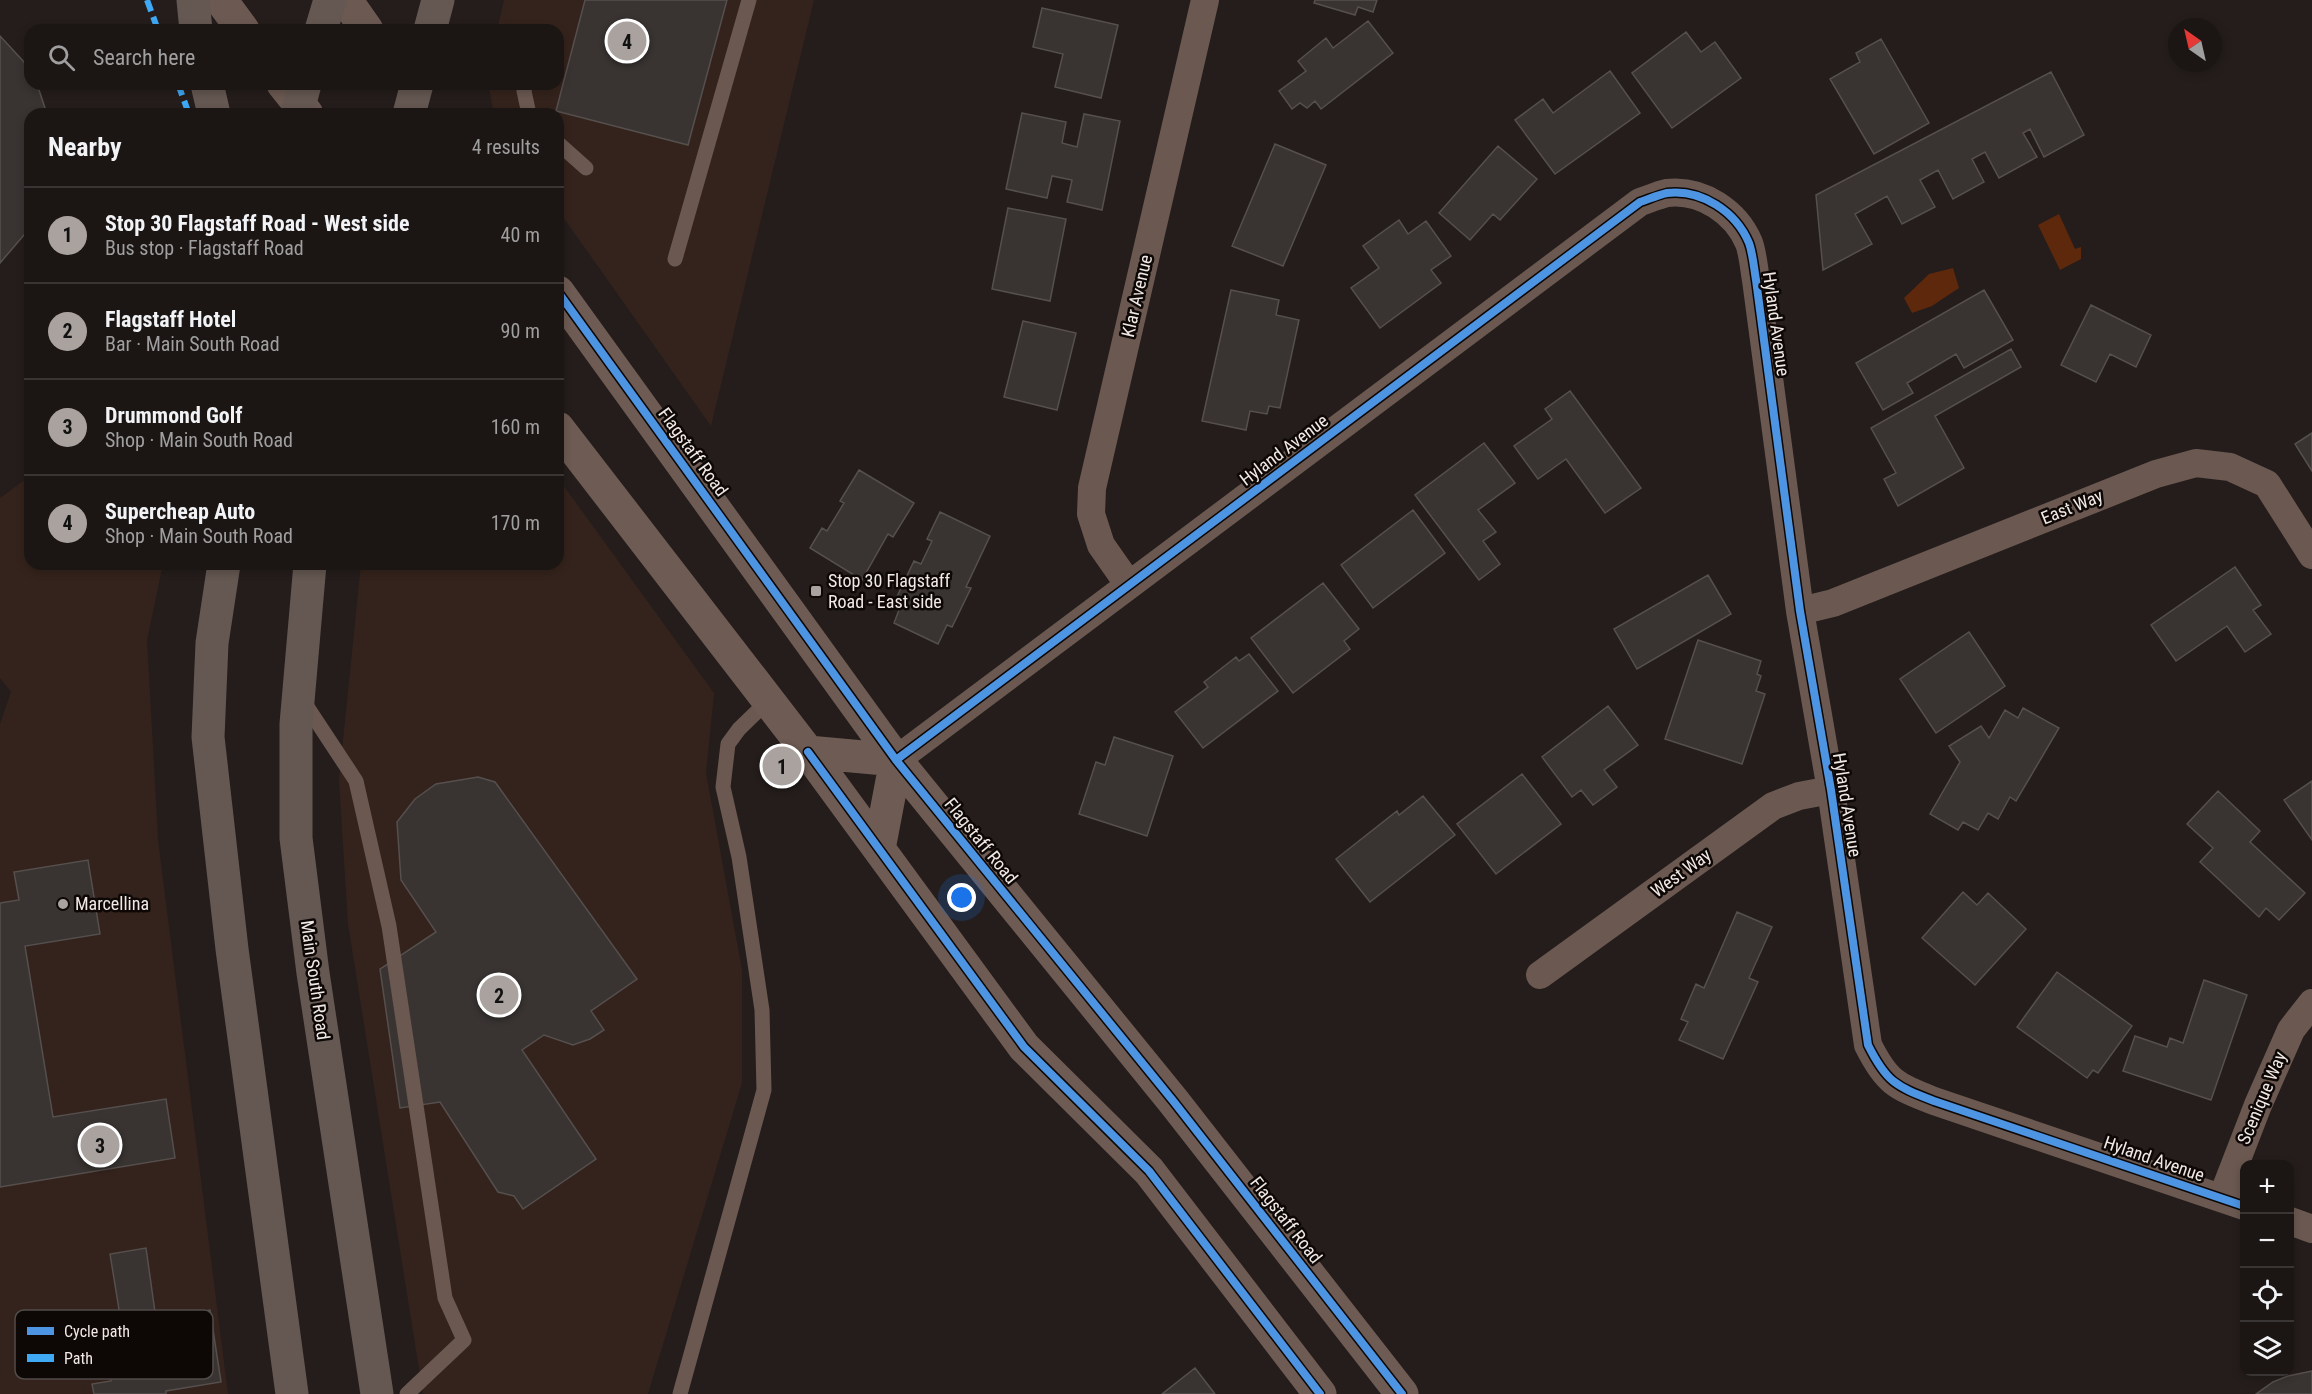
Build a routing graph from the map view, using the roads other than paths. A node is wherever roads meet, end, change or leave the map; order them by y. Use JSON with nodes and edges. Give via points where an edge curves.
{"nodes":[{"id":1,"x":193,"y":0,"type":"edge"},
{"id":2,"x":221,"y":0,"type":"edge"},
{"id":3,"x":330,"y":0,"type":"edge"},
{"id":4,"x":346,"y":0,"type":"edge"},
{"id":5,"x":438,"y":0,"type":"edge"},
{"id":6,"x":749,"y":0,"type":"edge"},
{"id":7,"x":1205,"y":0,"type":"edge"},
{"id":8,"x":195,"y":24,"type":"edge"},
{"id":9,"x":239,"y":24,"type":"edge"},
{"id":10,"x":323,"y":24,"type":"edge"},
{"id":11,"x":363,"y":24,"type":"edge"},
{"id":12,"x":432,"y":24,"type":"edge"},
{"id":13,"x":208,"y":90,"type":"edge"},
{"id":14,"x":524,"y":90,"type":"edge"},
{"id":15,"x":213,"y":108,"type":"edge"},
{"id":16,"x":528,"y":108,"type":"edge"},
{"id":17,"x":564,"y":148,"type":"edge"},
{"id":18,"x":586,"y":168,"type":"dead end"},
{"id":19,"x":675,"y":259,"type":"dead end"},
{"id":20,"x":564,"y":300,"type":"edge"},
{"id":21,"x":564,"y":436,"type":"edge"},
{"id":22,"x":2312,"y":555,"type":"edge"},
{"id":23,"x":223,"y":570,"type":"edge"},
{"id":24,"x":309,"y":570,"type":"edge"},
{"id":25,"x":1129,"y":585,"type":"junction"},
{"id":26,"x":1800,"y":611,"type":"junction"},
{"id":27,"x":298,"y":693,"type":"junction"},
{"id":28,"x":767,"y":702,"type":"junction"},
{"id":29,"x":808,"y":752,"type":"junction"},
{"id":30,"x":896,"y":760,"type":"junction"},
{"id":31,"x":1831,"y":790,"type":"junction"},
{"id":32,"x":879,"y":849,"type":"junction"},
{"id":33,"x":1540,"y":975,"type":"dead end"},
{"id":34,"x":2312,"y":1003,"type":"edge"},
{"id":35,"x":2233,"y":1202,"type":"edge"},
{"id":36,"x":2294,"y":1223,"type":"edge"},
{"id":37,"x":2312,"y":1229,"type":"edge"},
{"id":38,"x":292,"y":1394,"type":"edge"},
{"id":39,"x":377,"y":1394,"type":"edge"},
{"id":40,"x":407,"y":1394,"type":"edge"},
{"id":41,"x":680,"y":1394,"type":"edge"},
{"id":42,"x":1320,"y":1394,"type":"edge"},
{"id":43,"x":1402,"y":1394,"type":"edge"}],
"edges":[{"from":1,"to":8,"type":"highway"},
{"from":2,"to":9,"type":"main road"},
{"from":3,"to":10,"type":"highway"},
{"from":4,"to":11,"type":"main road"},
{"from":5,"to":12,"type":"highway"},
{"from":6,"to":19,"type":"lane"},
{"from":7,"to":25,"type":"street","name":"Klar Avenue","via":[[1092,488],[1091,514],[1101,545]]},
{"from":13,"to":15,"type":"highway"},
{"from":14,"to":16,"type":"lane"},
{"from":17,"to":18,"type":"lane"},
{"from":20,"to":30,"type":"main road","name":"Flagstaff Road"},
{"from":21,"to":28,"type":"main road"},
{"from":22,"to":26,"type":"street","name":"East Way","via":[[2266,484],[2230,467],[2196,463],[2156,474],[1833,603]]},
{"from":23,"to":38,"type":"highway","via":[[212,643],[208,737],[232,949]]},
{"from":24,"to":27,"type":"highway","name":"Main South Road"},
{"from":25,"to":26,"type":"street","name":"Hyland Avenue","via":[[1640,202],[1667,193],[1694,195],[1719,205],[1749,244]]},
{"from":25,"to":30,"type":"street","name":"Hyland Avenue"},
{"from":26,"to":31,"type":"street","name":"Hyland Avenue"},
{"from":27,"to":39,"type":"highway","name":"Main South Road","via":[[296,838]]},
{"from":27,"to":40,"type":"lane","via":[[356,782],[389,926],[445,1298],[464,1340]]},
{"from":28,"to":29,"type":"main road"},
{"from":28,"to":41,"type":"lane","via":[[728,744],[723,787],[739,857],[762,1010],[764,1090]]},
{"from":29,"to":30,"type":"main road"},
{"from":29,"to":32,"type":"main road"},
{"from":30,"to":32,"type":"main road"},
{"from":30,"to":43,"type":"main road","name":"Flagstaff Road","via":[[1174,1102]]},
{"from":31,"to":33,"type":"street","name":"West Way","via":[[1773,806]]},
{"from":31,"to":35,"type":"street","name":"Hyland Avenue","via":[[1868,1045],[1880,1068],[1899,1087],[1934,1101]]},
{"from":32,"to":42,"type":"main road","via":[[1024,1047],[1149,1171]]},
{"from":34,"to":35,"type":"street","name":"Scenique Way","via":[[2291,1030],[2258,1105]]},
{"from":36,"to":37,"type":"street"}]}
